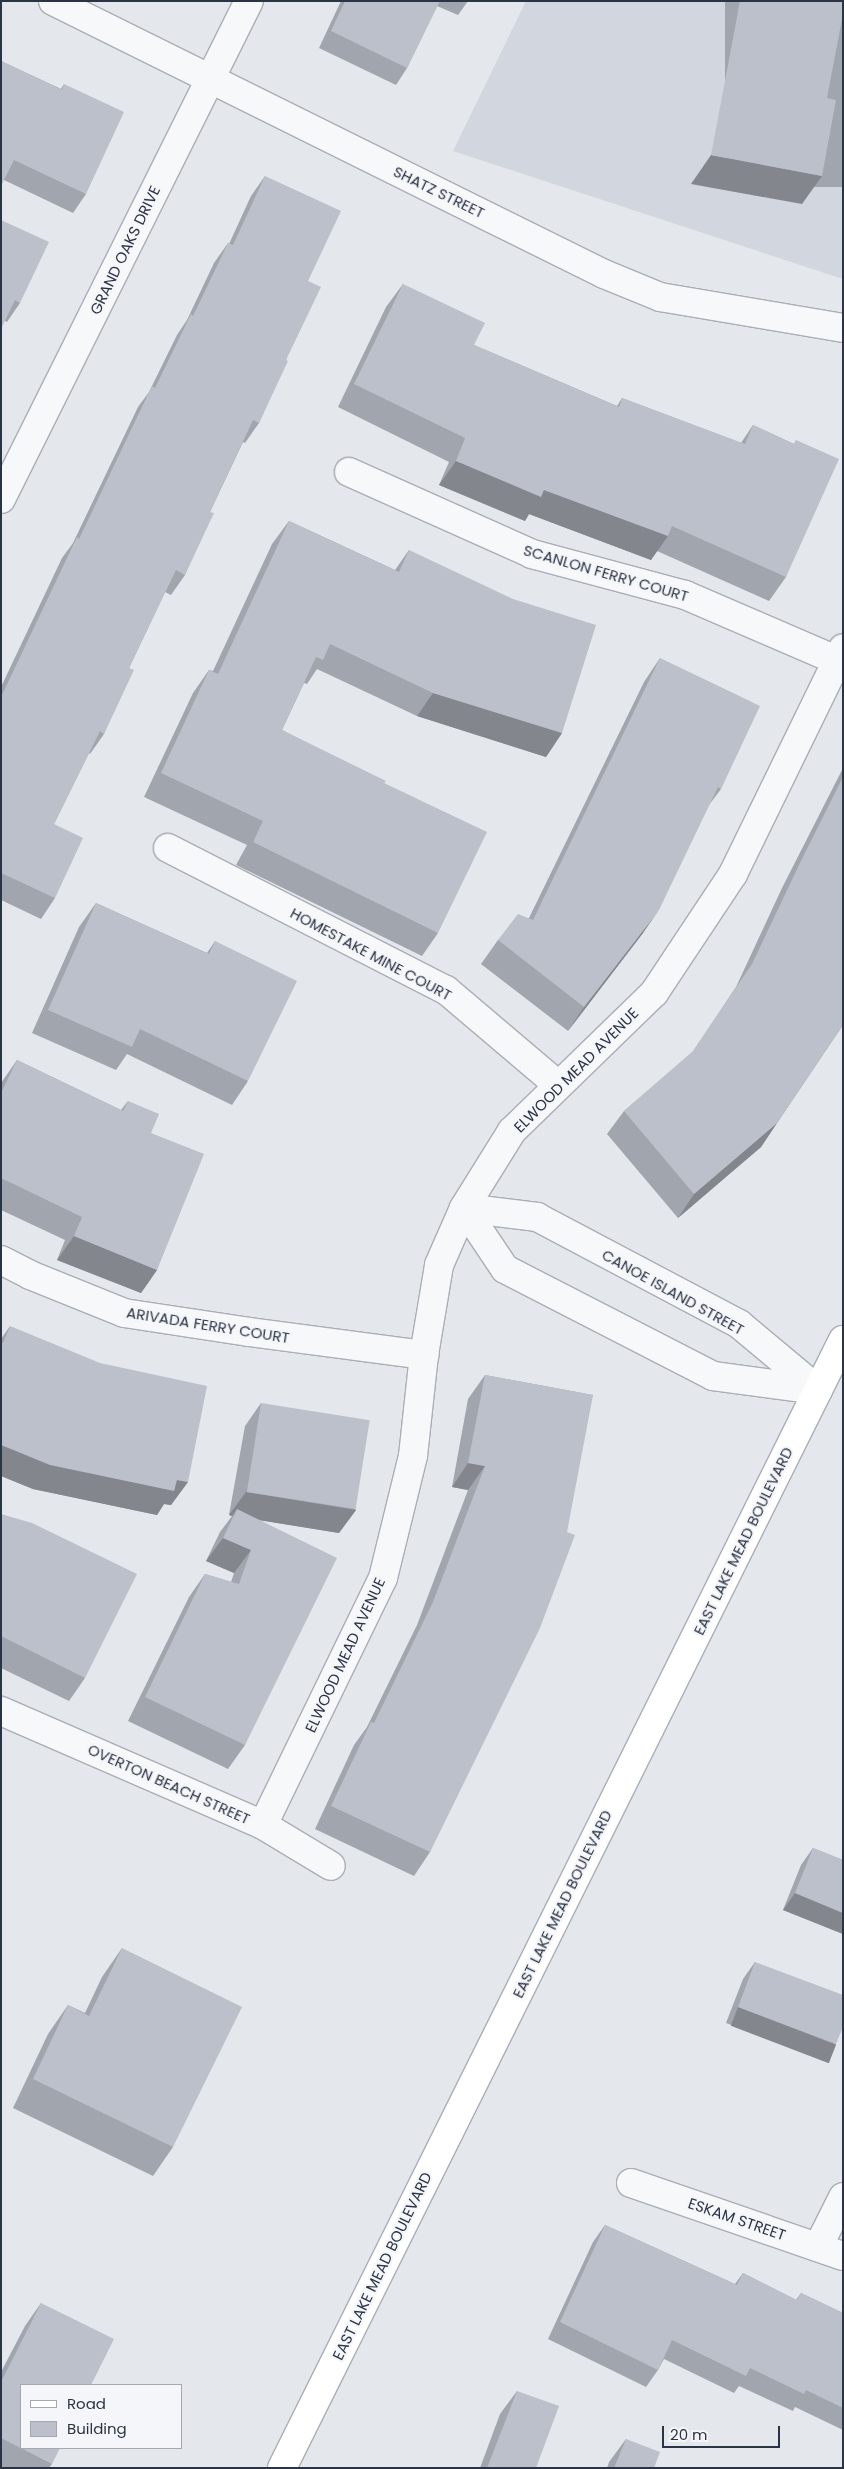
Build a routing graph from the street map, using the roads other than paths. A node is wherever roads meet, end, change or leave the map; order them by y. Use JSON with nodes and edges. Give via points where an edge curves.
{"nodes":[{"id":1,"x":53,"y":1,"type":"edge"},
{"id":2,"x":249,"y":1,"type":"edge"},
{"id":3,"x":210,"y":79,"type":"junction"},
{"id":4,"x":843,"y":328,"type":"edge"},
{"id":5,"x":349,"y":472,"type":"dead end"},
{"id":6,"x":1,"y":498,"type":"edge"},
{"id":7,"x":840,"y":654,"type":"edge"},
{"id":8,"x":168,"y":848,"type":"dead end"},
{"id":9,"x":558,"y":1085,"type":"junction"},
{"id":10,"x":464,"y":1208,"type":"junction"},
{"id":11,"x":1,"y":1260,"type":"edge"},
{"id":12,"x":843,"y":1340,"type":"edge"},
{"id":13,"x":424,"y":1355,"type":"junction"},
{"id":14,"x":818,"y":1390,"type":"junction"},
{"id":15,"x":1,"y":1711,"type":"edge"},
{"id":16,"x":263,"y":1826,"type":"junction"},
{"id":17,"x":332,"y":1866,"type":"dead end"},
{"id":18,"x":631,"y":2183,"type":"dead end"},
{"id":19,"x":843,"y":2197,"type":"edge"},
{"id":20,"x":818,"y":2247,"type":"junction"},
{"id":21,"x":843,"y":2256,"type":"edge"},
{"id":22,"x":282,"y":2468,"type":"edge"}],
"edges":[{"from":1,"to":3,"type":"street","name":"SHATZ STREET"},
{"from":2,"to":3,"type":"street","name":"GRAND OAKS DRIVE"},
{"from":3,"to":4,"type":"street","name":"SHATZ STREET","via":[[604,274],[660,297]]},
{"from":3,"to":6,"type":"street","name":"GRAND OAKS DRIVE"},
{"from":5,"to":7,"type":"street","name":"SCANLON FERRY COURT","via":[[532,554],[685,595]]},
{"from":7,"to":9,"type":"street","name":"ELWOOD MEAD AVENUE","via":[[733,874],[654,993]]},
{"from":8,"to":9,"type":"street","name":"HOMESTAKE MINE COURT","via":[[446,990]]},
{"from":9,"to":10,"type":"street","name":"ELWOOD MEAD AVENUE","via":[[512,1131]]},
{"from":10,"to":13,"type":"street","name":"ELWOOD MEAD AVENUE","via":[[439,1265]]},
{"from":10,"to":14,"type":"street","name":"CANOE ISLAND STREET","via":[[537,1217],[739,1324]]},
{"from":10,"to":14,"type":"street","via":[[504,1269],[713,1376]]},
{"from":11,"to":13,"type":"street","name":"ARIVADA FERRY COURT","via":[[30,1275],[124,1312]]},
{"from":12,"to":14,"type":"main road","name":"EAST LAKE MEAD BOULEVARD"},
{"from":13,"to":16,"type":"street","name":"ELWOOD MEAD AVENUE","via":[[412,1456],[383,1578]]},
{"from":14,"to":22,"type":"main road","name":"EAST LAKE MEAD BOULEVARD"},
{"from":15,"to":16,"type":"street","name":"OVERTON BEACH STREET"},
{"from":16,"to":17,"type":"street","name":"OVERTON BEACH STREET"},
{"from":18,"to":20,"type":"street","name":"ESKAM STREET"},
{"from":19,"to":20,"type":"street"},
{"from":20,"to":21,"type":"street","name":"ESKAM STREET"}]}
